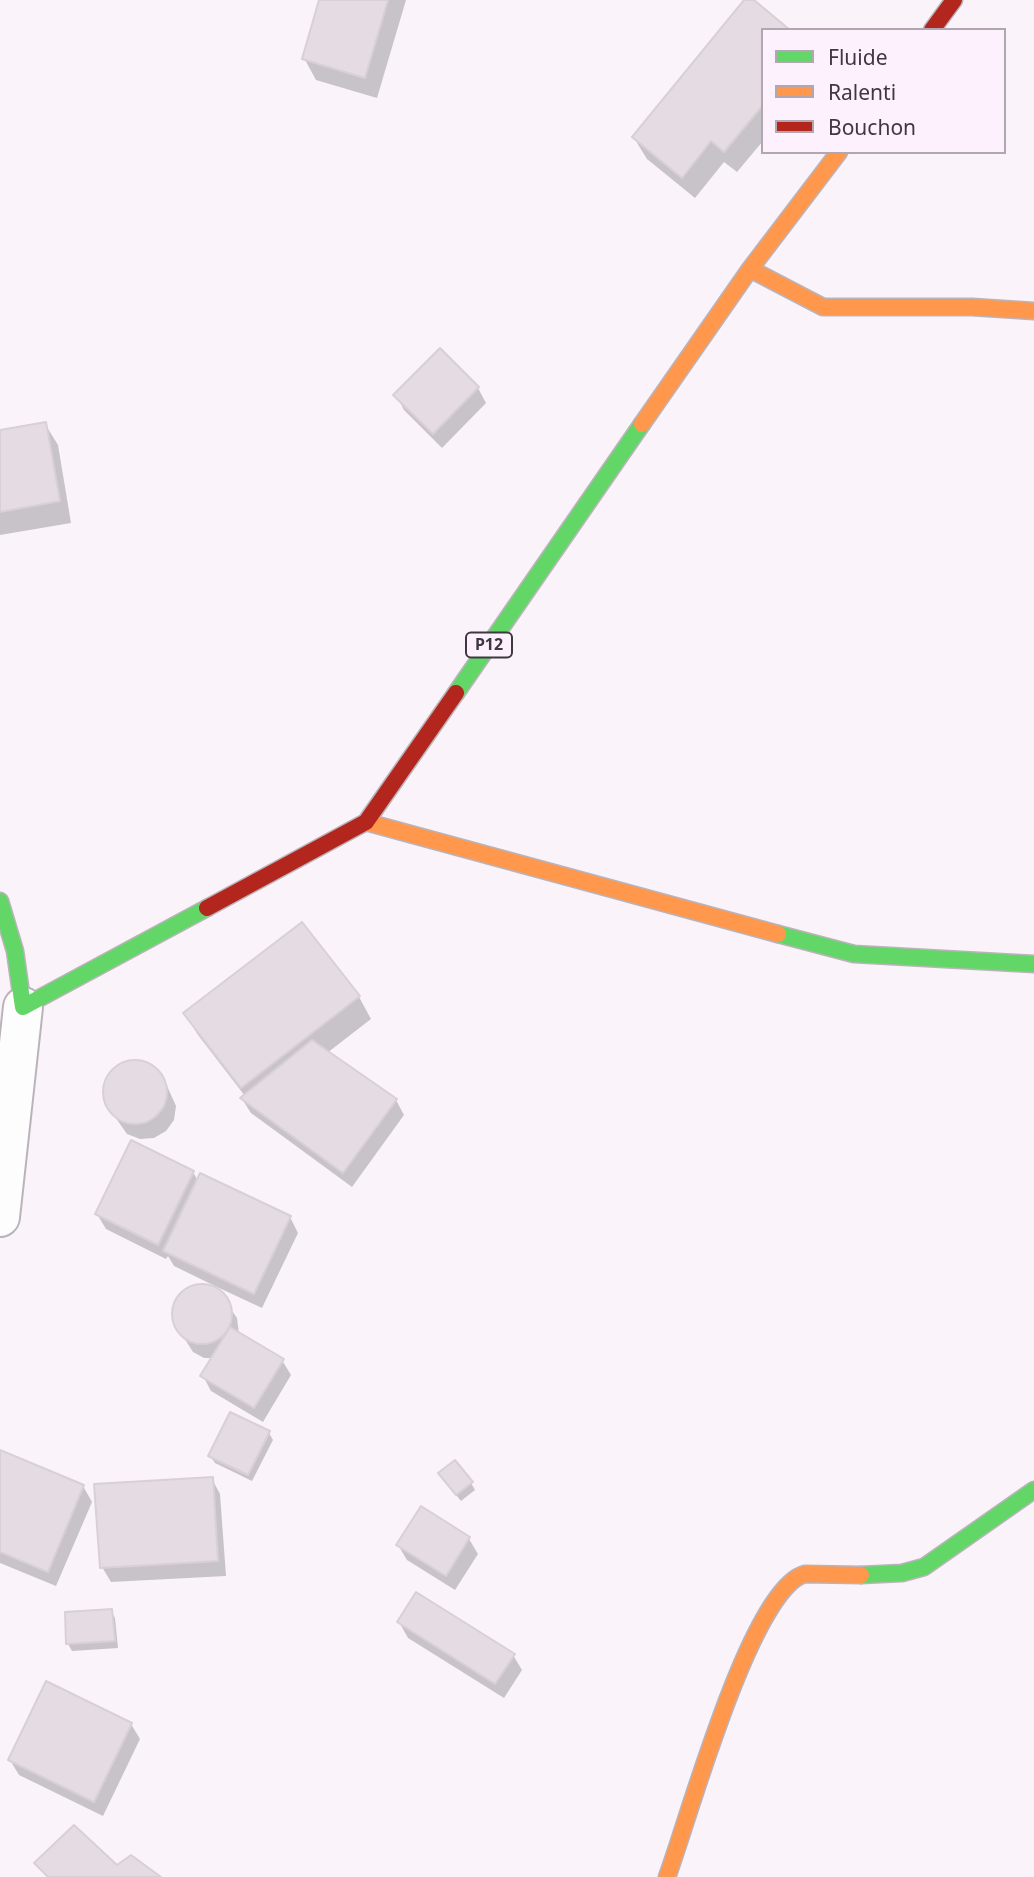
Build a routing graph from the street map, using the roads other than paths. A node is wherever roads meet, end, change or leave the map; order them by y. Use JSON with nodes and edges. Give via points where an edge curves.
{"nodes":[{"id":1,"x":954,"y":0,"type":"edge"},
{"id":2,"x":933,"y":28,"type":"edge"},
{"id":3,"x":837,"y":154,"type":"edge"},
{"id":4,"x":750,"y":269,"type":"junction"},
{"id":5,"x":1034,"y":311,"type":"edge"},
{"id":6,"x":366,"y":822,"type":"junction"},
{"id":7,"x":0,"y":901,"type":"edge"},
{"id":8,"x":1034,"y":964,"type":"edge"},
{"id":9,"x":23,"y":1007,"type":"junction"},
{"id":10,"x":1,"y":1194,"type":"edge"},
{"id":11,"x":1034,"y":1490,"type":"edge"},
{"id":12,"x":667,"y":1877,"type":"edge"}],
"edges":[{"from":1,"to":2,"type":"street"},
{"from":3,"to":4,"type":"street","number":"P12"},
{"from":4,"to":5,"type":"street","via":[[823,307]]},
{"from":4,"to":6,"type":"street","number":"P12"},
{"from":6,"to":8,"type":"street","via":[[854,954]]},
{"from":6,"to":9,"type":"street","number":"P12"},
{"from":7,"to":9,"type":"street","via":[[15,951]]},
{"from":9,"to":10,"type":"street"},
{"from":11,"to":12,"type":"street","via":[[908,1574],[805,1573],[782,1586],[756,1628]]}]}
